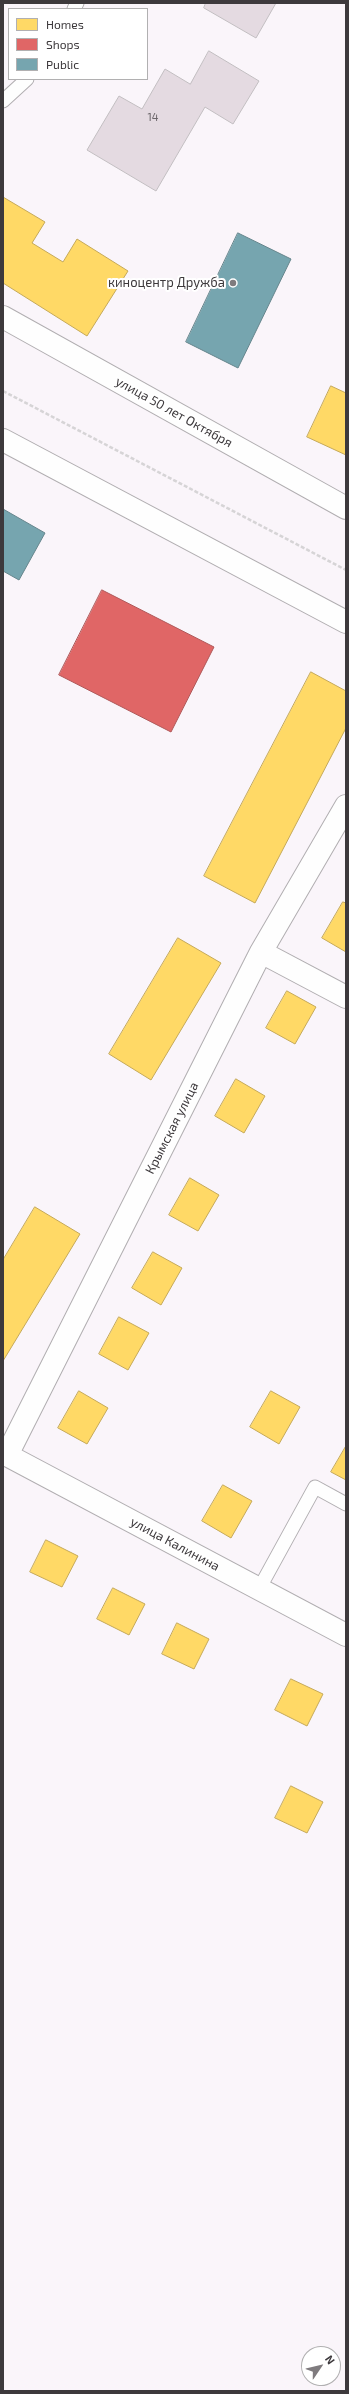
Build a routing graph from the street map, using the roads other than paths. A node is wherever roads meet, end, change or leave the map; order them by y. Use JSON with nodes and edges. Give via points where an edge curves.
{"nodes":[{"id":1,"x":26,"y":80,"type":"edge"},
{"id":2,"x":3,"y":101,"type":"edge"},
{"id":3,"x":3,"y":317,"type":"edge"},
{"id":4,"x":3,"y":440,"type":"edge"},
{"id":5,"x":346,"y":508,"type":"edge"},
{"id":6,"x":346,"y":622,"type":"edge"},
{"id":7,"x":346,"y":806,"type":"edge"},
{"id":8,"x":261,"y":952,"type":"junction"},
{"id":9,"x":346,"y":997,"type":"edge"},
{"id":10,"x":5,"y":1454,"type":"edge"},
{"id":11,"x":346,"y":1504,"type":"edge"},
{"id":12,"x":259,"y":1589,"type":"junction"},
{"id":13,"x":346,"y":1635,"type":"edge"}],
"edges":[{"from":1,"to":2,"type":"lane"},
{"from":3,"to":5,"type":"street","name":"улица 50 лет Октября"},
{"from":4,"to":6,"type":"street"},
{"from":7,"to":8,"type":"street","name":"Крымская улица"},
{"from":8,"to":9,"type":"street"},
{"from":8,"to":10,"type":"street","name":"Крымская улица"},
{"from":10,"to":12,"type":"street","name":"улица Калинина"},
{"from":11,"to":12,"type":"lane","via":[[315,1487]]},
{"from":12,"to":13,"type":"street","name":"улица Калинина"}]}
